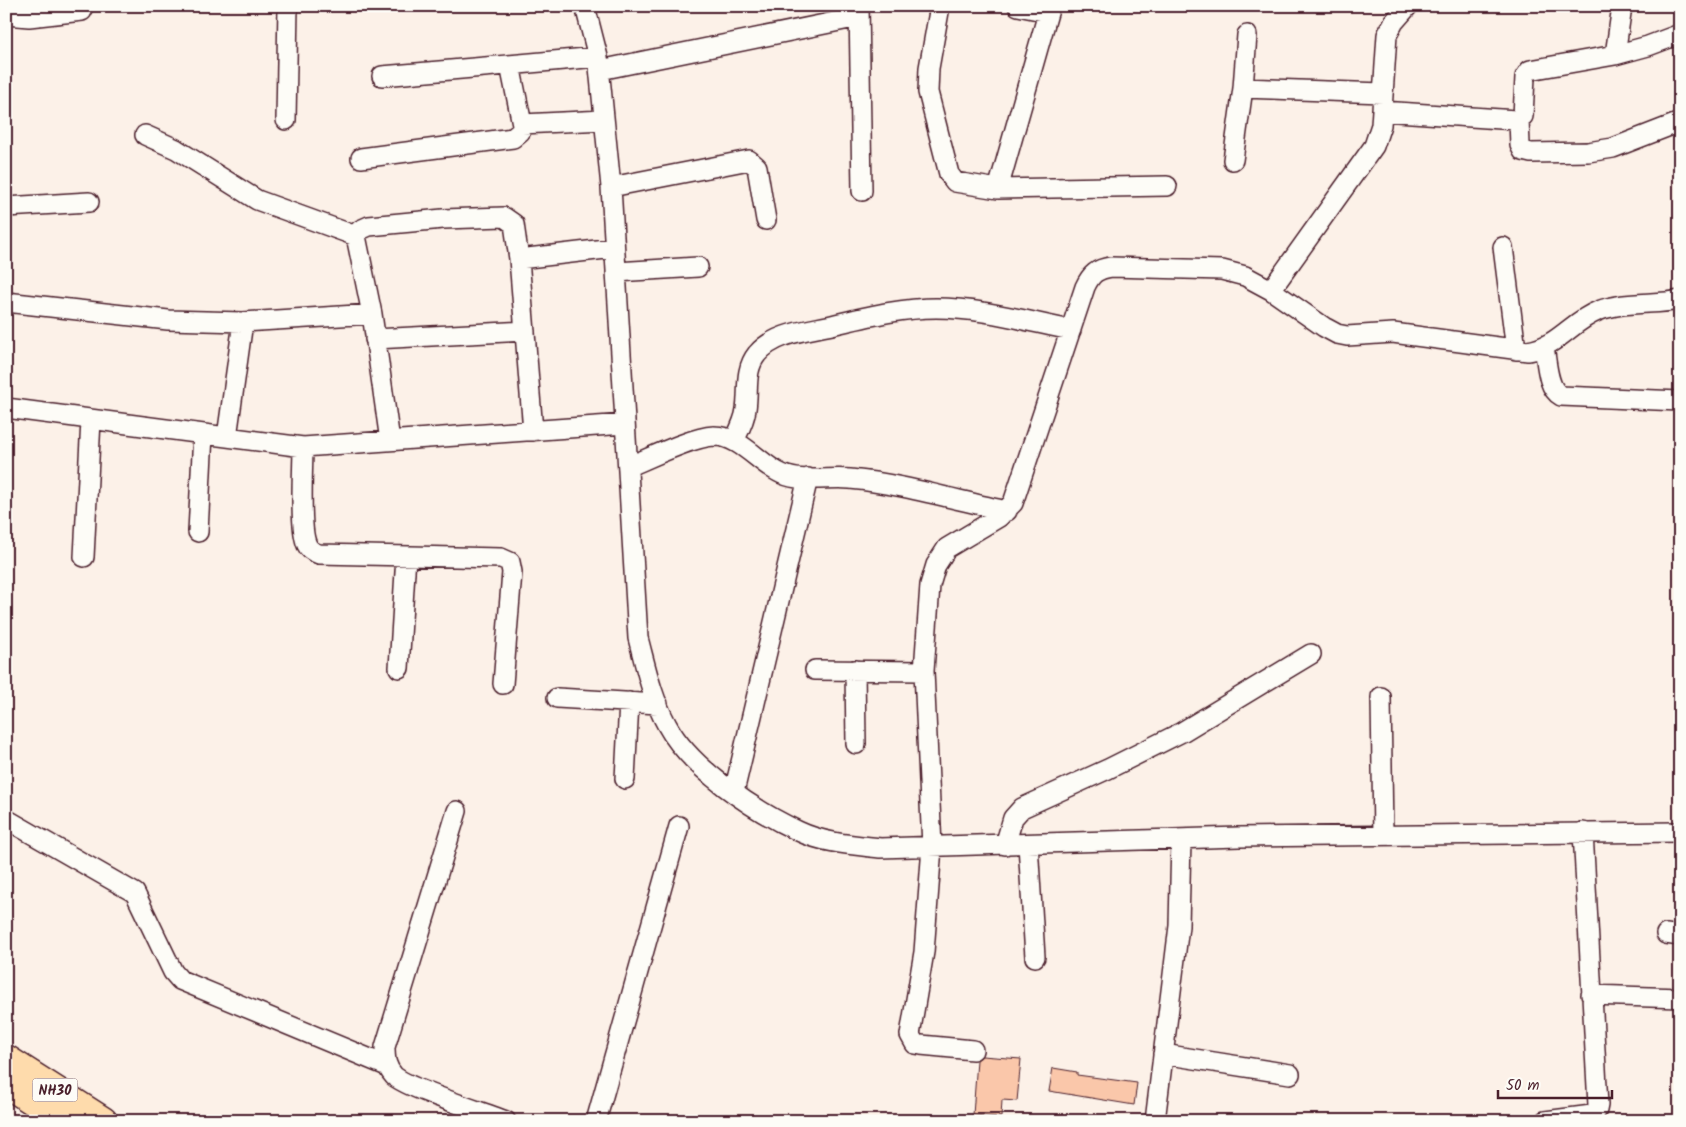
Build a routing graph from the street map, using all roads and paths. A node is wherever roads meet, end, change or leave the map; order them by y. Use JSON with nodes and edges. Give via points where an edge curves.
{"nodes":[{"id":1,"x":288,"y":6,"type":"edge"},
{"id":2,"x":585,"y":6,"type":"edge"},
{"id":3,"x":940,"y":6,"type":"edge"},
{"id":4,"x":1018,"y":6,"type":"edge"},
{"id":5,"x":1408,"y":6,"type":"edge"},
{"id":6,"x":1622,"y":6,"type":"edge"},
{"id":7,"x":1049,"y":9,"type":"edge"},
{"id":8,"x":82,"y":11,"type":"dead end"},
{"id":9,"x":859,"y":12,"type":"edge"},
{"id":10,"x":6,"y":15,"type":"edge"},
{"id":11,"x":1680,"y":34,"type":"edge"},
{"id":12,"x":1247,"y":35,"type":"dead end"},
{"id":13,"x":1615,"y":55,"type":"junction"},
{"id":14,"x":599,"y":63,"type":"junction"},
{"id":15,"x":510,"y":65,"type":"junction"},
{"id":16,"x":382,"y":76,"type":"dead end"},
{"id":17,"x":1243,"y":88,"type":"junction"},
{"id":18,"x":1383,"y":102,"type":"junction"},
{"id":19,"x":286,"y":120,"type":"dead end"},
{"id":20,"x":604,"y":120,"type":"junction"},
{"id":21,"x":1519,"y":120,"type":"junction"},
{"id":22,"x":1680,"y":122,"type":"edge"},
{"id":23,"x":522,"y":124,"type":"junction"},
{"id":24,"x":145,"y":135,"type":"dead end"},
{"id":25,"x":361,"y":158,"type":"dead end"},
{"id":26,"x":1232,"y":160,"type":"dead end"},
{"id":27,"x":1167,"y":186,"type":"dead end"},
{"id":28,"x":611,"y":187,"type":"junction"},
{"id":29,"x":998,"y":189,"type":"junction"},
{"id":30,"x":862,"y":191,"type":"dead end"},
{"id":31,"x":89,"y":202,"type":"dead end"},
{"id":32,"x":6,"y":208,"type":"edge"},
{"id":33,"x":766,"y":220,"type":"dead end"},
{"id":34,"x":356,"y":236,"type":"junction"},
{"id":35,"x":614,"y":248,"type":"junction"},
{"id":36,"x":1503,"y":248,"type":"dead end"},
{"id":37,"x":519,"y":259,"type":"junction"},
{"id":38,"x":698,"y":267,"type":"dead end"},
{"id":39,"x":616,"y":272,"type":"junction"},
{"id":40,"x":1271,"y":290,"type":"junction"},
{"id":41,"x":1680,"y":300,"type":"edge"},
{"id":42,"x":6,"y":302,"type":"edge"},
{"id":43,"x":372,"y":314,"type":"junction"},
{"id":44,"x":243,"y":322,"type":"junction"},
{"id":45,"x":1071,"y":330,"type":"junction"},
{"id":46,"x":525,"y":331,"type":"junction"},
{"id":47,"x":375,"y":339,"type":"junction"},
{"id":48,"x":1544,"y":348,"type":"junction"},
{"id":49,"x":1516,"y":350,"type":"junction"},
{"id":50,"x":1680,"y":401,"type":"edge"},
{"id":51,"x":6,"y":408,"type":"edge"},
{"id":52,"x":91,"y":420,"type":"junction"},
{"id":53,"x":625,"y":424,"type":"junction"},
{"id":54,"x":533,"y":431,"type":"junction"},
{"id":55,"x":203,"y":434,"type":"junction"},
{"id":56,"x":227,"y":437,"type":"junction"},
{"id":57,"x":390,"y":440,"type":"junction"},
{"id":58,"x":734,"y":441,"type":"junction"},
{"id":59,"x":304,"y":447,"type":"junction"},
{"id":60,"x":628,"y":467,"type":"junction"},
{"id":61,"x":808,"y":478,"type":"junction"},
{"id":62,"x":1006,"y":511,"type":"junction"},
{"id":63,"x":198,"y":532,"type":"dead end"},
{"id":64,"x":84,"y":556,"type":"dead end"},
{"id":65,"x":406,"y":556,"type":"junction"},
{"id":66,"x":1311,"y":654,"type":"dead end"},
{"id":67,"x":399,"y":668,"type":"dead end"},
{"id":68,"x":815,"y":670,"type":"dead end"},
{"id":69,"x":855,"y":670,"type":"junction"},
{"id":70,"x":924,"y":671,"type":"junction"},
{"id":71,"x":503,"y":684,"type":"dead end"},
{"id":72,"x":1381,"y":697,"type":"dead end"},
{"id":73,"x":556,"y":698,"type":"dead end"},
{"id":74,"x":629,"y":702,"type":"junction"},
{"id":75,"x":658,"y":704,"type":"junction"},
{"id":76,"x":856,"y":744,"type":"dead end"},
{"id":77,"x":625,"y":779,"type":"dead end"},
{"id":78,"x":734,"y":792,"type":"junction"},
{"id":79,"x":457,"y":811,"type":"dead end"},
{"id":80,"x":6,"y":819,"type":"edge"},
{"id":81,"x":679,"y":826,"type":"dead end"},
{"id":82,"x":1584,"y":832,"type":"junction"},
{"id":83,"x":1680,"y":832,"type":"edge"},
{"id":84,"x":1383,"y":835,"type":"junction"},
{"id":85,"x":1181,"y":839,"type":"junction"},
{"id":86,"x":1028,"y":844,"type":"junction"},
{"id":87,"x":1005,"y":846,"type":"junction"},
{"id":88,"x":932,"y":847,"type":"junction"},
{"id":89,"x":1035,"y":957,"type":"dead end"},
{"id":90,"x":1591,"y":995,"type":"junction"},
{"id":91,"x":1680,"y":998,"type":"edge"},
{"id":92,"x":973,"y":1050,"type":"dead end"},
{"id":93,"x":1163,"y":1054,"type":"junction"},
{"id":94,"x":6,"y":1059,"type":"edge"},
{"id":95,"x":387,"y":1066,"type":"junction"},
{"id":96,"x":1290,"y":1074,"type":"dead end"},
{"id":97,"x":6,"y":1083,"type":"edge"},
{"id":98,"x":64,"y":1121,"type":"edge"},
{"id":99,"x":103,"y":1121,"type":"edge"},
{"id":100,"x":506,"y":1121,"type":"edge"},
{"id":101,"x":596,"y":1121,"type":"edge"},
{"id":102,"x":1155,"y":1121,"type":"edge"},
{"id":103,"x":1545,"y":1121,"type":"edge"}],
"edges":[{"from":1,"to":19,"type":"street"},
{"from":2,"to":14,"type":"street"},
{"from":3,"to":29,"type":"street","via":[[928,92],[949,174],[961,184]]},
{"from":4,"to":7,"type":"street"},
{"from":5,"to":18,"type":"street","via":[[1387,35]]},
{"from":6,"to":13,"type":"street"},
{"from":7,"to":29,"type":"street"},
{"from":8,"to":10,"type":"street","via":[[29,17]]},
{"from":9,"to":14,"type":"street"},
{"from":9,"to":30,"type":"street"},
{"from":11,"to":13,"type":"street"},
{"from":12,"to":17,"type":"street"},
{"from":13,"to":21,"type":"street","via":[[1530,70],[1525,77]]},
{"from":14,"to":15,"type":"street"},
{"from":14,"to":20,"type":"street"},
{"from":15,"to":16,"type":"street"},
{"from":15,"to":23,"type":"street"},
{"from":17,"to":18,"type":"street"},
{"from":17,"to":26,"type":"street"},
{"from":18,"to":21,"type":"street"},
{"from":18,"to":40,"type":"street","via":[[1379,136],[1374,146]]},
{"from":20,"to":23,"type":"street"},
{"from":20,"to":28,"type":"street"},
{"from":21,"to":22,"type":"street","via":[[1520,147],[1531,153],[1613,148]]},
{"from":23,"to":25,"type":"street","via":[[521,131],[513,138]]},
{"from":24,"to":34,"type":"street","via":[[176,149],[256,200]]},
{"from":27,"to":29,"type":"street"},
{"from":28,"to":33,"type":"street","via":[[749,160],[757,167]]},
{"from":28,"to":35,"type":"street"},
{"from":31,"to":32,"type":"street"},
{"from":34,"to":37,"type":"street","via":[[369,226],[504,217],[514,224]]},
{"from":34,"to":43,"type":"street"},
{"from":35,"to":37,"type":"street"},
{"from":35,"to":39,"type":"street"},
{"from":36,"to":49,"type":"street"},
{"from":37,"to":46,"type":"street"},
{"from":38,"to":39,"type":"street"},
{"from":39,"to":53,"type":"street"},
{"from":40,"to":45,"type":"street","via":[[1245,276],[1222,270],[1101,269],[1089,279]]},
{"from":40,"to":49,"type":"street","via":[[1337,334],[1356,337],[1393,333]]},
{"from":41,"to":48,"type":"street","via":[[1601,310],[1578,321]]},
{"from":42,"to":44,"type":"street","via":[[168,320]]},
{"from":43,"to":44,"type":"street"},
{"from":43,"to":47,"type":"street"},
{"from":44,"to":56,"type":"street"},
{"from":45,"to":58,"type":"street","via":[[980,311],[935,308],[865,317],[796,332],[766,346],[756,355],[750,367],[744,418]]},
{"from":45,"to":62,"type":"street","via":[[1019,489]]},
{"from":46,"to":47,"type":"street"},
{"from":46,"to":54,"type":"street"},
{"from":47,"to":57,"type":"street"},
{"from":48,"to":49,"type":"street"},
{"from":48,"to":50,"type":"street","via":[[1550,382],[1561,396]]},
{"from":51,"to":52,"type":"street"},
{"from":52,"to":55,"type":"street"},
{"from":52,"to":64,"type":"street"},
{"from":53,"to":54,"type":"street"},
{"from":53,"to":60,"type":"street"},
{"from":54,"to":57,"type":"street"},
{"from":55,"to":56,"type":"street"},
{"from":55,"to":63,"type":"street"},
{"from":56,"to":59,"type":"street"},
{"from":57,"to":59,"type":"street"},
{"from":58,"to":60,"type":"street","via":[[720,437],[702,438]]},
{"from":58,"to":61,"type":"street","via":[[782,474]]},
{"from":59,"to":65,"type":"street","via":[[304,534],[308,547],[319,554]]},
{"from":60,"to":75,"type":"street","via":[[638,638],[649,683]]},
{"from":61,"to":62,"type":"street","via":[[876,483]]},
{"from":61,"to":78,"type":"street"},
{"from":62,"to":70,"type":"street","via":[[947,548],[936,565],[930,585]]},
{"from":65,"to":67,"type":"street"},
{"from":65,"to":71,"type":"street","via":[[501,558],[510,562],[512,572]]},
{"from":66,"to":87,"type":"street","via":[[1182,732],[1022,808],[1013,818]]},
{"from":68,"to":69,"type":"street"},
{"from":69,"to":70,"type":"street"},
{"from":69,"to":76,"type":"street"},
{"from":70,"to":88,"type":"street"},
{"from":72,"to":84,"type":"street"},
{"from":73,"to":74,"type":"street"},
{"from":74,"to":75,"type":"street"},
{"from":74,"to":77,"type":"street"},
{"from":75,"to":78,"type":"street","via":[[680,744]]},
{"from":78,"to":88,"type":"street","via":[[800,832],[842,844],[880,848]]},
{"from":79,"to":95,"type":"street","via":[[386,1047]]},
{"from":80,"to":95,"type":"street","via":[[136,893],[173,972],[180,980]]},
{"from":81,"to":101,"type":"street"},
{"from":82,"to":83,"type":"street"},
{"from":82,"to":84,"type":"street"},
{"from":82,"to":90,"type":"street"},
{"from":84,"to":85,"type":"street"},
{"from":85,"to":86,"type":"street"},
{"from":85,"to":93,"type":"street","via":[[1179,926]]},
{"from":86,"to":87,"type":"street"},
{"from":86,"to":89,"type":"street"},
{"from":87,"to":88,"type":"street"},
{"from":88,"to":92,"type":"street","via":[[924,952],[910,1035],[915,1044]]},
{"from":90,"to":91,"type":"street"},
{"from":90,"to":103,"type":"street","via":[[1597,1110],[1588,1116]]},
{"from":93,"to":96,"type":"street"},
{"from":93,"to":102,"type":"street"},
{"from":94,"to":99,"type":"highway","number":"NH30"},
{"from":95,"to":100,"type":"street","via":[[401,1081]]},
{"from":97,"to":98,"type":"highway","number":"NH30"}]}
